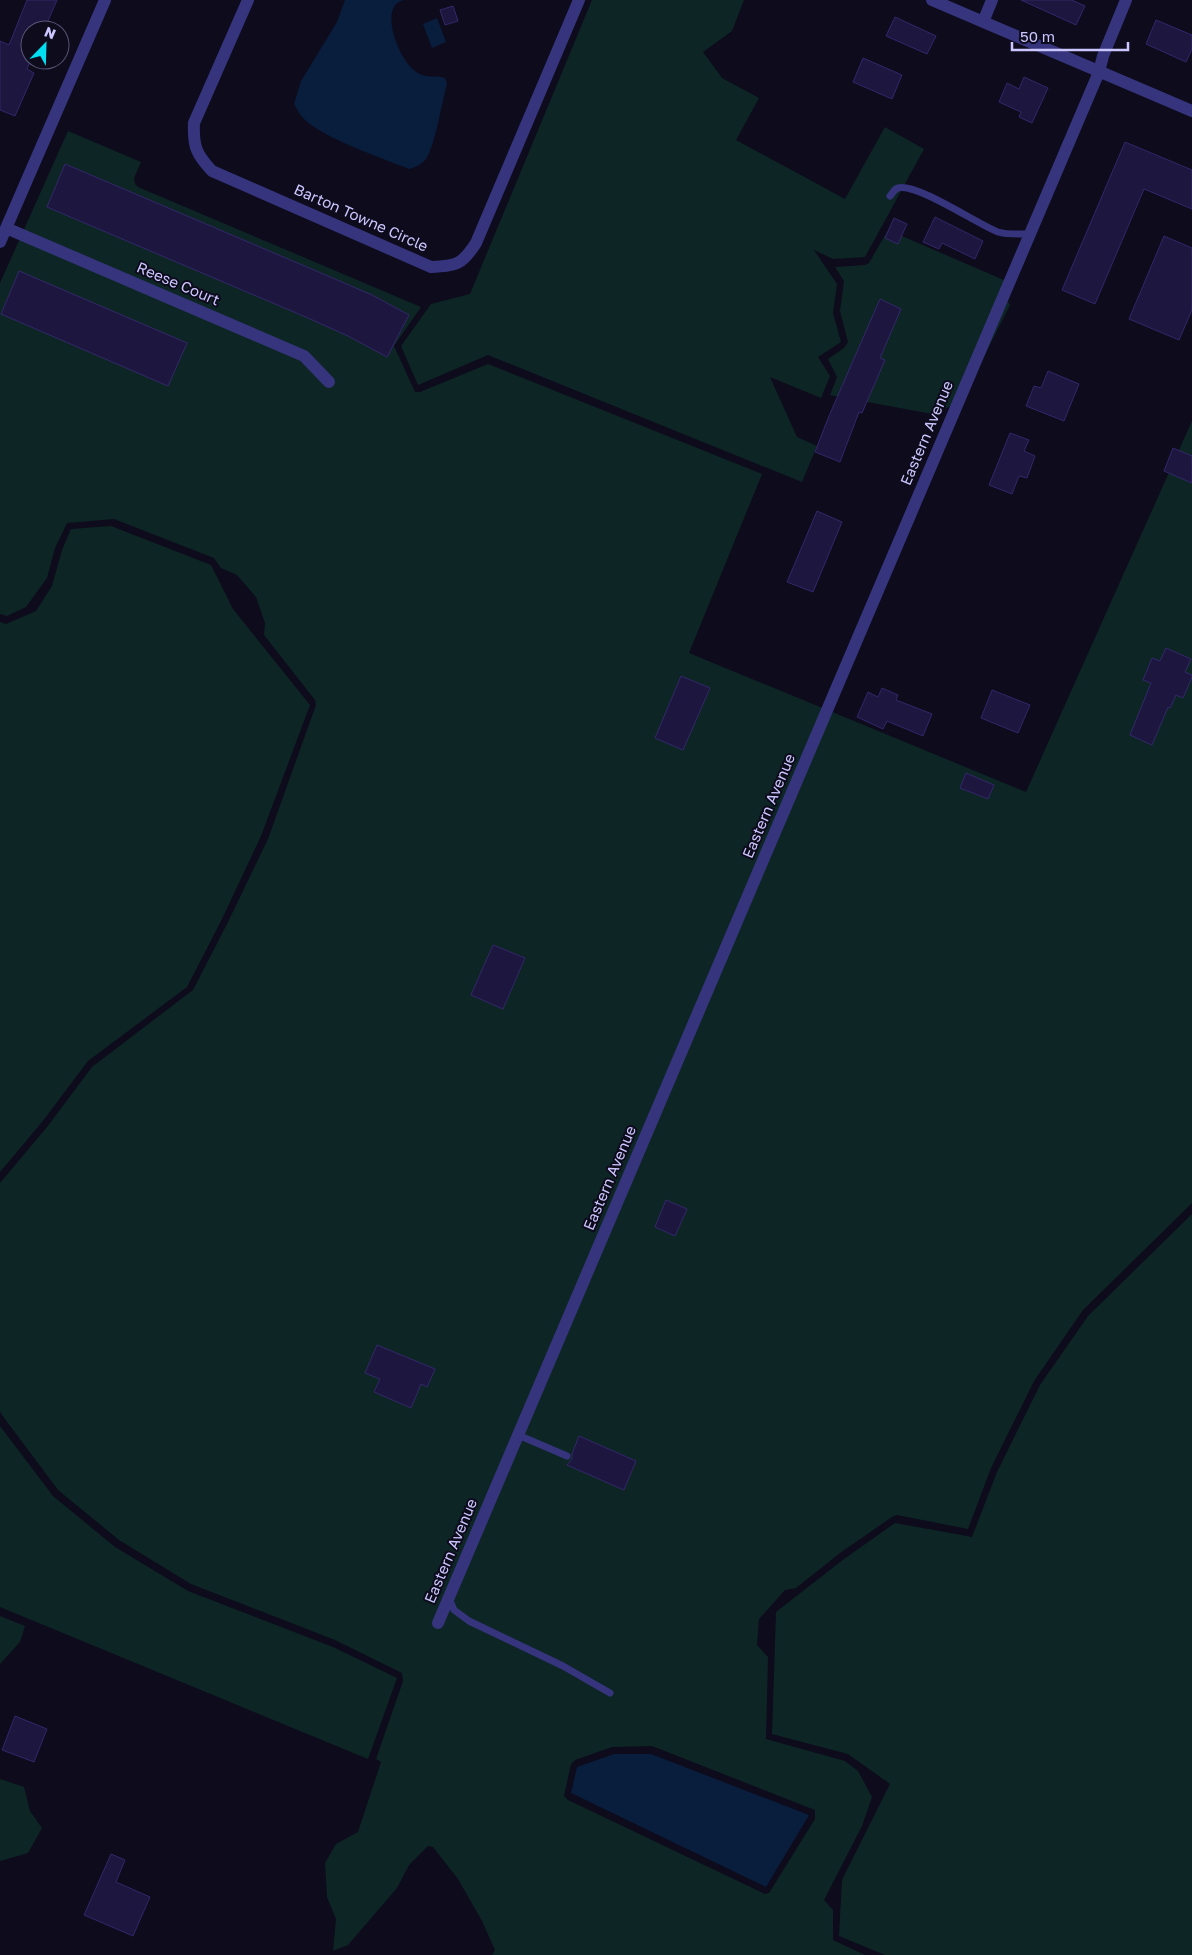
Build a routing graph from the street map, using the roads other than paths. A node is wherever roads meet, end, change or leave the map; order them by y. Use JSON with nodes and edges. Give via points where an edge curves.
{"nodes":[{"id":1,"x":104,"y":0,"type":"edge"},
{"id":2,"x":248,"y":0,"type":"edge"},
{"id":3,"x":579,"y":0,"type":"edge"},
{"id":4,"x":932,"y":0,"type":"edge"},
{"id":5,"x":992,"y":0,"type":"edge"},
{"id":6,"x":1126,"y":0,"type":"edge"},
{"id":7,"x":983,"y":22,"type":"junction"},
{"id":8,"x":1098,"y":72,"type":"junction"},
{"id":9,"x":1192,"y":111,"type":"edge"},
{"id":10,"x":890,"y":196,"type":"dead end"},
{"id":11,"x":6,"y":228,"type":"junction"},
{"id":12,"x":1030,"y":234,"type":"junction"},
{"id":13,"x":0,"y":242,"type":"edge"},
{"id":14,"x":328,"y":382,"type":"dead end"},
{"id":15,"x":518,"y":1435,"type":"junction"},
{"id":16,"x":567,"y":1456,"type":"dead end"},
{"id":17,"x":448,"y":1598,"type":"junction"},
{"id":18,"x":438,"y":1623,"type":"dead end"},
{"id":19,"x":610,"y":1693,"type":"dead end"}],
"edges":[{"from":1,"to":11,"type":"street"},
{"from":2,"to":3,"type":"street","name":"Barton Towne Circle","via":[[194,123],[194,143],[201,159],[212,171],[432,267],[452,266],[467,258],[476,244]]},
{"from":4,"to":7,"type":"street"},
{"from":5,"to":7,"type":"street"},
{"from":6,"to":8,"type":"street","name":"Eastern Avenue"},
{"from":7,"to":8,"type":"street"},
{"from":8,"to":9,"type":"street"},
{"from":8,"to":12,"type":"street","name":"Eastern Avenue"},
{"from":10,"to":12,"type":"lane","via":[[894,190],[908,188],[999,232]]},
{"from":11,"to":13,"type":"street"},
{"from":11,"to":14,"type":"street","name":"Reese Court","via":[[304,356]]},
{"from":12,"to":15,"type":"street","name":"Eastern Avenue"},
{"from":15,"to":16,"type":"lane"},
{"from":15,"to":17,"type":"street","name":"Eastern Avenue"},
{"from":17,"to":18,"type":"street","name":"Eastern Avenue"},
{"from":17,"to":19,"type":"lane","via":[[454,1610],[468,1621],[563,1666]]}]}
